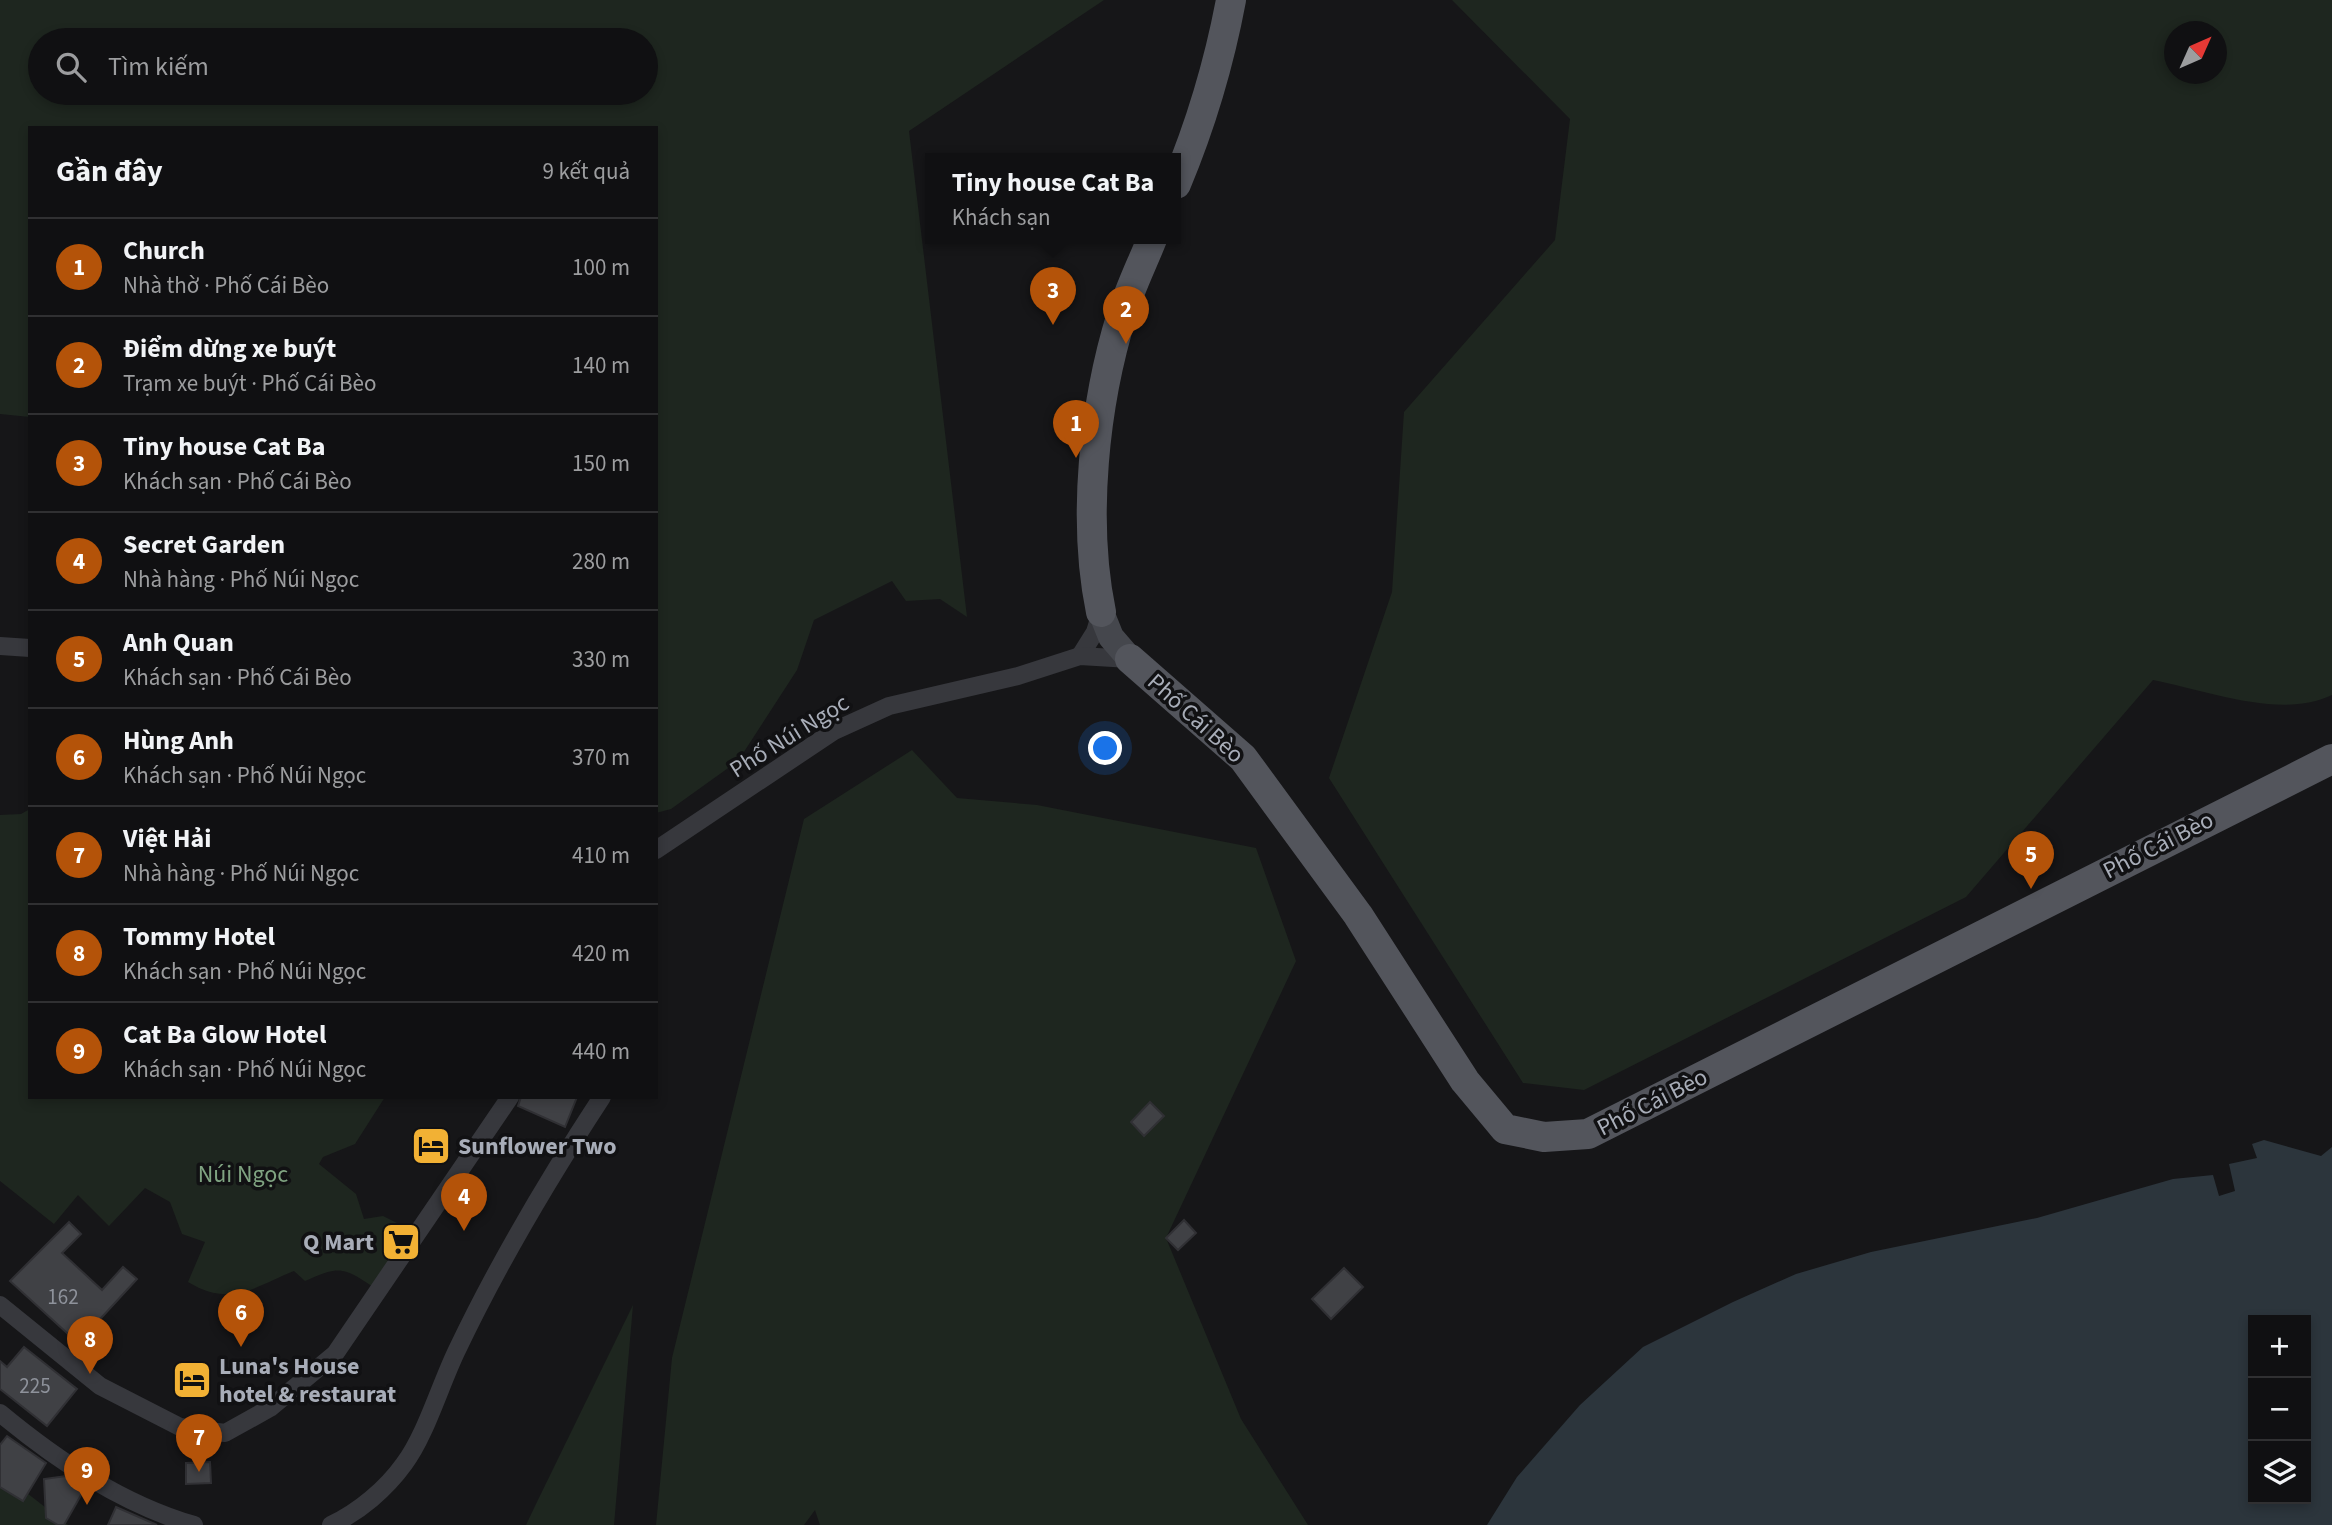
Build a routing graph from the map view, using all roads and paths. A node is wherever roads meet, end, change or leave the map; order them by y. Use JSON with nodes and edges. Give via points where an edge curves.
{"nodes":[{"id":1,"x":1231,"y":0,"type":"edge"},
{"id":2,"x":1181,"y":170,"type":"edge"},
{"id":3,"x":1150,"y":244,"type":"edge"},
{"id":4,"x":1101,"y":612,"type":"junction"},
{"id":5,"x":0,"y":646,"type":"edge"},
{"id":6,"x":28,"y":648,"type":"edge"},
{"id":7,"x":1080,"y":656,"type":"junction"},
{"id":8,"x":1129,"y":659,"type":"junction"},
{"id":9,"x":2332,"y":759,"type":"edge"},
{"id":10,"x":658,"y":849,"type":"edge"},
{"id":11,"x":509,"y":1099,"type":"edge"},
{"id":12,"x":601,"y":1099,"type":"edge"},
{"id":13,"x":0,"y":1305,"type":"edge"},
{"id":14,"x":0,"y":1412,"type":"edge"},
{"id":15,"x":194,"y":1525,"type":"edge"},
{"id":16,"x":331,"y":1525,"type":"edge"}],
"edges":[{"from":1,"to":2,"type":"main road","via":[[1220,58]]},
{"from":3,"to":4,"type":"main road","name":"Phố Cái Bèo","via":[[1121,315],[1102,402],[1092,486],[1095,581]]},
{"from":4,"to":7,"type":"street"},
{"from":4,"to":8,"type":"main road","name":"Phố Cái Bèo","via":[[1111,637]]},
{"from":5,"to":6,"type":"street"},
{"from":7,"to":8,"type":"street","name":"Phố Cái Bèo"},
{"from":7,"to":10,"type":"street","name":"Phố Núi Ngọc","via":[[1018,676],[889,706],[834,731]]},
{"from":8,"to":9,"type":"main road","name":"Phố Cái Bèo","via":[[1243,758],[1358,915],[1465,1081],[1505,1129],[1544,1137],[1588,1134]]},
{"from":11,"to":13,"type":"street","via":[[335,1354],[270,1408],[225,1433],[180,1427],[100,1386]]},
{"from":12,"to":16,"type":"street","via":[[522,1224],[458,1347],[407,1461],[370,1500]]},
{"from":14,"to":15,"type":"street","via":[[42,1447],[118,1494],[165,1517]]}]}
